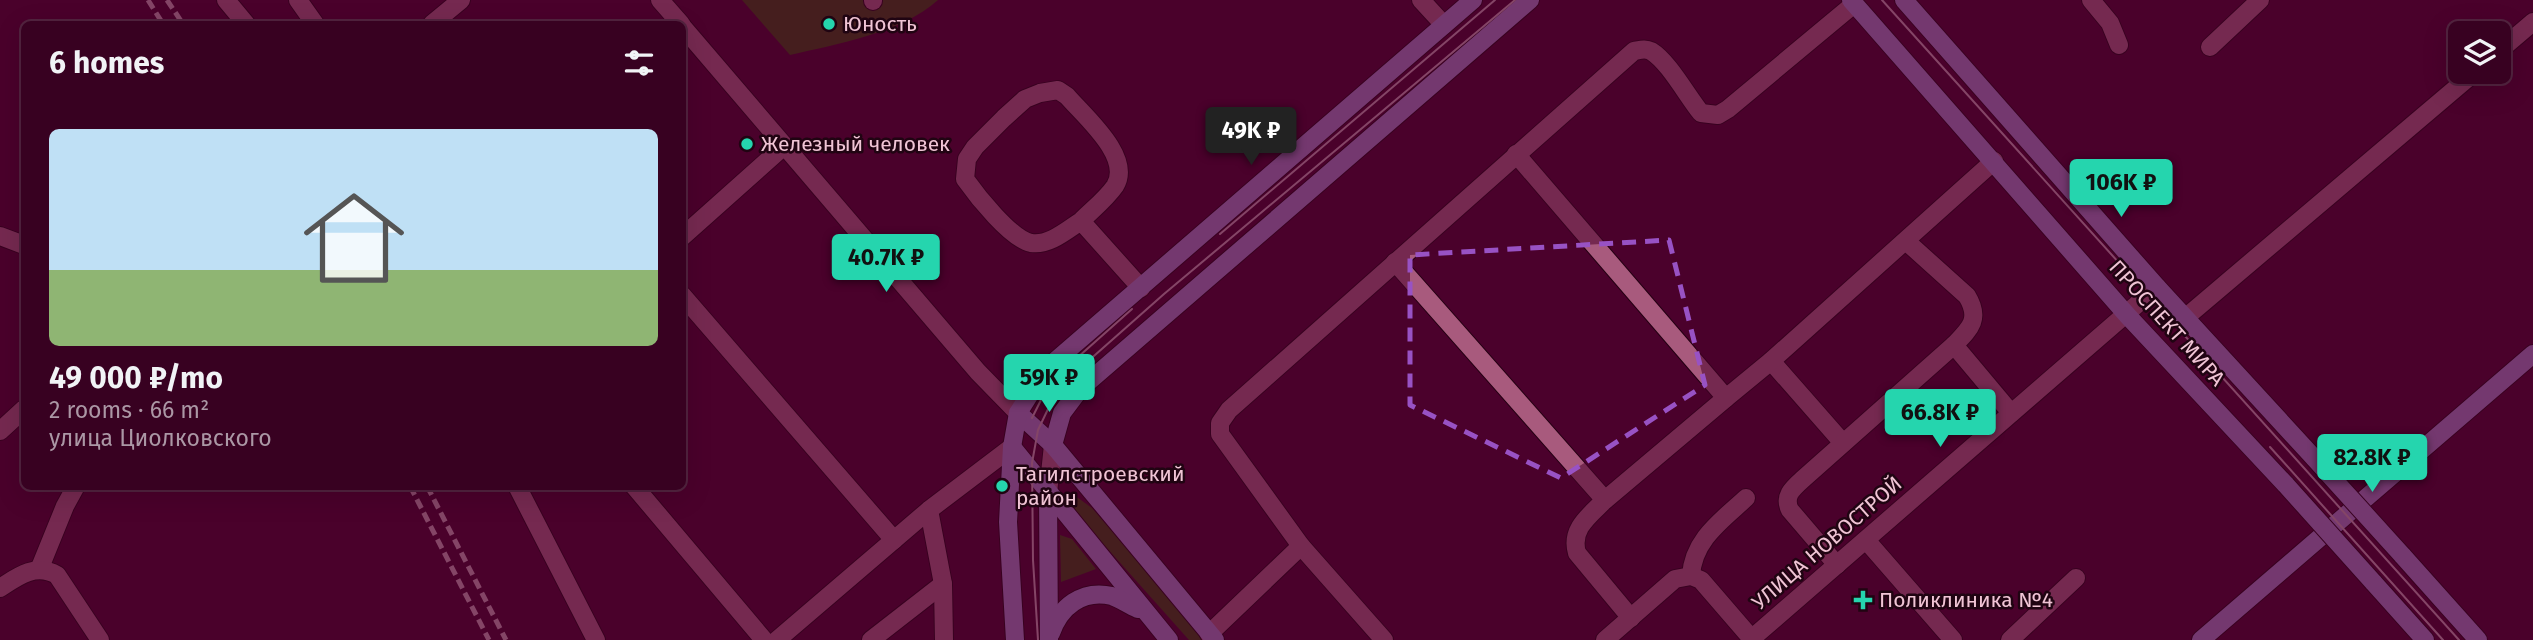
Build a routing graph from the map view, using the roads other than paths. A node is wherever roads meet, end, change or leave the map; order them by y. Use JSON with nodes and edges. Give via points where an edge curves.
{"nodes":[{"id":1,"x":226,"y":0,"type":"edge"},
{"id":2,"x":298,"y":0,"type":"edge"},
{"id":3,"x":461,"y":0,"type":"edge"},
{"id":4,"x":660,"y":0,"type":"edge"},
{"id":5,"x":1420,"y":0,"type":"edge"},
{"id":6,"x":1473,"y":0,"type":"edge"},
{"id":7,"x":1530,"y":0,"type":"edge"},
{"id":8,"x":1904,"y":0,"type":"edge"},
{"id":9,"x":2091,"y":0,"type":"edge"},
{"id":10,"x":2260,"y":0,"type":"edge"},
{"id":11,"x":1853,"y":2,"type":"edge"},
{"id":12,"x":244,"y":21,"type":"edge"},
{"id":13,"x":313,"y":21,"type":"edge"},
{"id":14,"x":436,"y":21,"type":"edge"},
{"id":15,"x":678,"y":21,"type":"edge"},
{"id":16,"x":2533,"y":22,"type":"edge"},
{"id":17,"x":1444,"y":25,"type":"junction"},
{"id":18,"x":686,"y":30,"type":"edge"},
{"id":19,"x":2511,"y":41,"type":"edge"},
{"id":20,"x":2119,"y":45,"type":"dead end"},
{"id":21,"x":2210,"y":47,"type":"dead end"},
{"id":22,"x":2461,"y":84,"type":"edge"},
{"id":23,"x":784,"y":146,"type":"junction"},
{"id":24,"x":1516,"y":155,"type":"junction"},
{"id":25,"x":1994,"y":161,"type":"junction"},
{"id":26,"x":1081,"y":221,"type":"junction"},
{"id":27,"x":686,"y":233,"type":"edge"},
{"id":28,"x":0,"y":236,"type":"edge"},
{"id":29,"x":1906,"y":242,"type":"junction"},
{"id":30,"x":21,"y":244,"type":"edge"},
{"id":31,"x":1395,"y":262,"type":"junction"},
{"id":32,"x":2157,"y":287,"type":"junction"},
{"id":33,"x":1141,"y":288,"type":"junction"},
{"id":34,"x":686,"y":300,"type":"edge"},
{"id":35,"x":2127,"y":314,"type":"junction"},
{"id":36,"x":2185,"y":318,"type":"junction"},
{"id":37,"x":1954,"y":345,"type":"junction"},
{"id":38,"x":2533,"y":354,"type":"edge"},
{"id":39,"x":1771,"y":361,"type":"junction"},
{"id":40,"x":1726,"y":398,"type":"junction"},
{"id":41,"x":21,"y":412,"type":"edge"},
{"id":42,"x":1018,"y":413,"type":"junction"},
{"id":43,"x":2011,"y":413,"type":"junction"},
{"id":44,"x":0,"y":431,"type":"edge"},
{"id":45,"x":1843,"y":443,"type":"junction"},
{"id":46,"x":1053,"y":445,"type":"junction"},
{"id":47,"x":1012,"y":447,"type":"junction"},
{"id":48,"x":74,"y":490,"type":"edge"},
{"id":49,"x":519,"y":490,"type":"edge"},
{"id":50,"x":637,"y":490,"type":"edge"},
{"id":51,"x":1048,"y":493,"type":"junction"},
{"id":52,"x":1746,"y":498,"type":"dead end"},
{"id":53,"x":1605,"y":500,"type":"junction"},
{"id":54,"x":929,"y":510,"type":"junction"},
{"id":55,"x":894,"y":540,"type":"junction"},
{"id":56,"x":1866,"y":540,"type":"junction"},
{"id":57,"x":1301,"y":546,"type":"junction"},
{"id":58,"x":1837,"y":565,"type":"junction"},
{"id":59,"x":39,"y":570,"type":"junction"},
{"id":60,"x":1691,"y":576,"type":"junction"},
{"id":61,"x":2076,"y":578,"type":"dead end"},
{"id":62,"x":943,"y":584,"type":"junction"},
{"id":63,"x":0,"y":588,"type":"edge"},
{"id":64,"x":1143,"y":611,"type":"junction"},
{"id":65,"x":1631,"y":618,"type":"junction"},
{"id":66,"x":1212,"y":637,"type":"edge"},
{"id":67,"x":877,"y":638,"type":"edge"},
{"id":68,"x":1751,"y":639,"type":"edge"},
{"id":69,"x":100,"y":640,"type":"edge"},
{"id":70,"x":596,"y":640,"type":"edge"},
{"id":71,"x":764,"y":640,"type":"edge"},
{"id":72,"x":777,"y":640,"type":"edge"},
{"id":73,"x":944,"y":640,"type":"edge"},
{"id":74,"x":1015,"y":640,"type":"edge"},
{"id":75,"x":1049,"y":640,"type":"edge"},
{"id":76,"x":1169,"y":640,"type":"edge"},
{"id":77,"x":1384,"y":640,"type":"edge"},
{"id":78,"x":1605,"y":640,"type":"edge"},
{"id":79,"x":1953,"y":640,"type":"edge"},
{"id":80,"x":2010,"y":640,"type":"edge"},
{"id":81,"x":2201,"y":640,"type":"edge"},
{"id":82,"x":2425,"y":640,"type":"edge"},
{"id":83,"x":2478,"y":640,"type":"edge"}],
"edges":[{"from":1,"to":12,"type":"street"},
{"from":2,"to":13,"type":"street"},
{"from":3,"to":14,"type":"street"},
{"from":4,"to":15,"type":"street"},
{"from":5,"to":17,"type":"street"},
{"from":6,"to":17,"type":"main road"},
{"from":7,"to":46,"type":"main road","via":[[1080,389],[1062,413]]},
{"from":8,"to":32,"type":"main road","name":"ПРОСПЕКТ МИРА"},
{"from":9,"to":20,"type":"street","via":[[2110,23]]},
{"from":10,"to":21,"type":"street"},
{"from":11,"to":24,"type":"street","via":[[1718,115],[1702,113],[1665,65],[1644,49],[1634,51]]},
{"from":11,"to":25,"type":"main road","name":"ПРОСПЕКТ МИРА"},
{"from":16,"to":19,"type":"street"},
{"from":17,"to":33,"type":"main road"},
{"from":18,"to":23,"type":"street"},
{"from":22,"to":36,"type":"street"},
{"from":23,"to":27,"type":"street"},
{"from":23,"to":42,"type":"street"},
{"from":24,"to":31,"type":"street"},
{"from":24,"to":40,"type":"street"},
{"from":25,"to":29,"type":"street"},
{"from":25,"to":35,"type":"main road","name":"ПРОСПЕКТ МИРА"},
{"from":26,"to":26,"type":"street","via":[[1116,184],[1115,153],[1067,96],[1058,90],[1040,93],[1026,99],[975,147],[967,159],[965,179],[1017,237],[1032,243],[1061,235]]},
{"from":26,"to":33,"type":"street"},
{"from":28,"to":30,"type":"street"},
{"from":29,"to":37,"type":"street","via":[[1958,286],[1973,306],[1969,331]]},
{"from":29,"to":39,"type":"street"},
{"from":31,"to":53,"type":"street"},
{"from":31,"to":57,"type":"street","via":[[1228,410],[1220,423],[1226,444]]},
{"from":32,"to":35,"type":"street","name":"УЛИЦА НОВОСТРОЙ"},
{"from":32,"to":36,"type":"main road","name":"ПРОСПЕКТ МИРА"},
{"from":33,"to":42,"type":"main road","via":[[1054,362]]},
{"from":34,"to":55,"type":"street"},
{"from":35,"to":43,"type":"street","name":"УЛИЦА НОВОСТРОЙ"},
{"from":35,"to":82,"type":"main road","name":"ПРОСПЕКТ МИРА","bridge":true},
{"from":36,"to":83,"type":"main road","name":"ПРОСПЕКТ МИРА","bridge":true},
{"from":37,"to":43,"type":"street"},
{"from":37,"to":45,"type":"street"},
{"from":38,"to":81,"type":"main road"},
{"from":39,"to":40,"type":"street"},
{"from":39,"to":45,"type":"street"},
{"from":40,"to":53,"type":"street"},
{"from":41,"to":44,"type":"street"},
{"from":42,"to":46,"type":"main road"},
{"from":42,"to":47,"type":"main road"},
{"from":43,"to":56,"type":"street","name":"УЛИЦА НОВОСТРОЙ"},
{"from":45,"to":58,"type":"street","via":[[1793,488],[1786,503]]},
{"from":46,"to":51,"type":"street"},
{"from":46,"to":66,"type":"main road"},
{"from":47,"to":51,"type":"main road"},
{"from":47,"to":54,"type":"street"},
{"from":47,"to":74,"type":"main road","via":[[1008,522]]},
{"from":48,"to":59,"type":"street"},
{"from":49,"to":70,"type":"street"},
{"from":50,"to":71,"type":"street"},
{"from":51,"to":64,"type":"main road"},
{"from":51,"to":75,"type":"main road"},
{"from":52,"to":60,"type":"street","via":[[1696,549]]},
{"from":53,"to":65,"type":"street","via":[[1576,533],[1574,542],[1577,553]]},
{"from":54,"to":55,"type":"street"},
{"from":54,"to":62,"type":"street"},
{"from":55,"to":72,"type":"street"},
{"from":56,"to":58,"type":"street","name":"УЛИЦА НОВОСТРОЙ"},
{"from":56,"to":79,"type":"street"},
{"from":57,"to":66,"type":"street"},
{"from":57,"to":77,"type":"street"},
{"from":58,"to":68,"type":"street","name":"УЛИЦА НОВОСТРОЙ"},
{"from":59,"to":63,"type":"street"},
{"from":59,"to":69,"type":"street","via":[[57,575]]},
{"from":60,"to":65,"type":"street","via":[[1675,579]]},
{"from":60,"to":68,"type":"street","via":[[1702,580]]},
{"from":61,"to":80,"type":"street"},
{"from":62,"to":67,"type":"street"},
{"from":62,"to":73,"type":"street"},
{"from":64,"to":75,"type":"main road","via":[[1112,596],[1079,598],[1066,605]]},
{"from":64,"to":76,"type":"main road"},
{"from":65,"to":78,"type":"street"}]}
